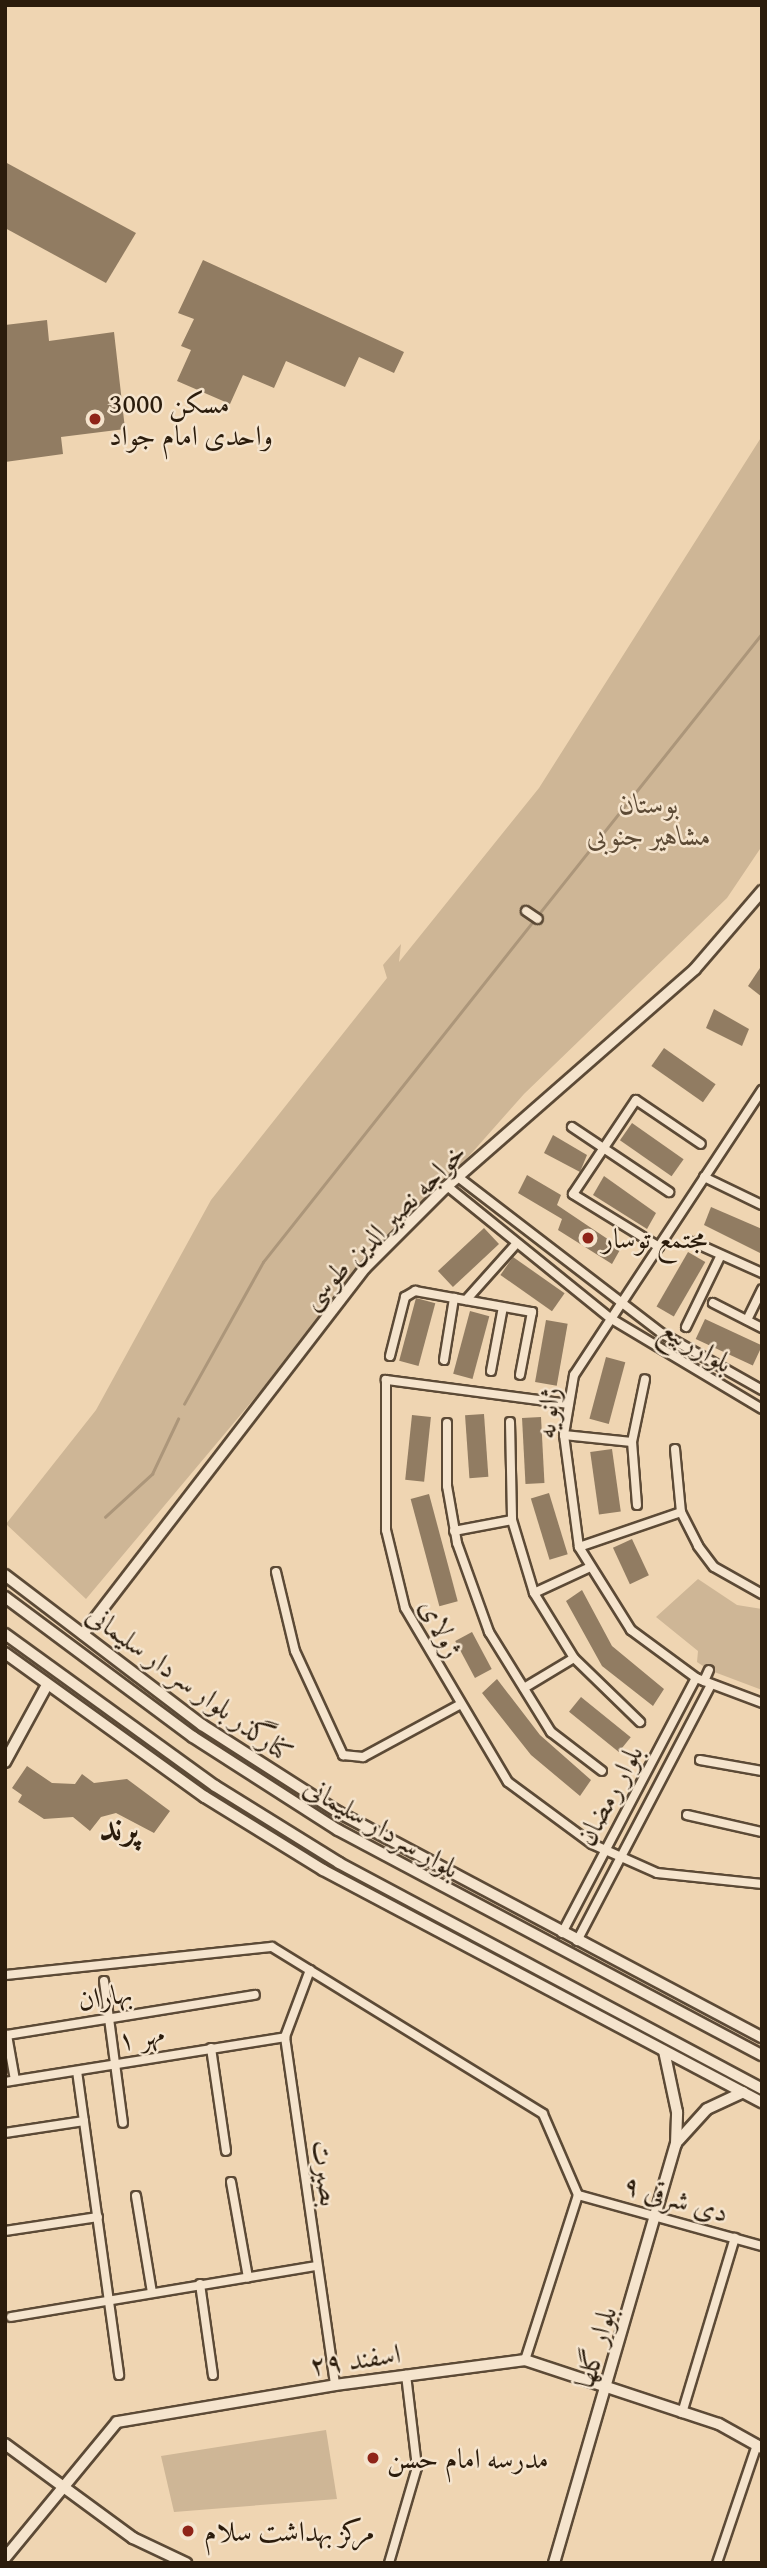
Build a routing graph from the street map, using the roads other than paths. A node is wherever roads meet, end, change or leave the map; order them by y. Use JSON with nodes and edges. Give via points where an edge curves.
{"nodes":[{"id":1,"x":762,"y":891,"type":"edge"},
{"id":2,"x":526,"y":911,"type":"dead end"},
{"id":3,"x":538,"y":919,"type":"dead end"},
{"id":4,"x":762,"y":1090,"type":"edge"},
{"id":5,"x":572,"y":1127,"type":"dead end"},
{"id":6,"x":701,"y":1144,"type":"dead end"},
{"id":7,"x":604,"y":1148,"type":"junction"},
{"id":8,"x":458,"y":1177,"type":"junction"},
{"id":9,"x":705,"y":1177,"type":"junction"},
{"id":10,"x":447,"y":1186,"type":"junction"},
{"id":11,"x":669,"y":1192,"type":"dead end"},
{"id":12,"x":762,"y":1205,"type":"edge"},
{"id":13,"x":693,"y":1242,"type":"dead end"},
{"id":14,"x":517,"y":1243,"type":"junction"},
{"id":15,"x":659,"y":1247,"type":"junction"},
{"id":16,"x":721,"y":1255,"type":"junction"},
{"id":17,"x":762,"y":1273,"type":"edge"},
{"id":18,"x":762,"y":1289,"type":"edge"},
{"id":19,"x":454,"y":1298,"type":"junction"},
{"id":20,"x":466,"y":1300,"type":"junction"},
{"id":21,"x":621,"y":1303,"type":"junction"},
{"id":22,"x":713,"y":1303,"type":"dead end"},
{"id":23,"x":503,"y":1307,"type":"junction"},
{"id":24,"x":610,"y":1318,"type":"junction"},
{"id":25,"x":747,"y":1320,"type":"junction"},
{"id":26,"x":686,"y":1326,"type":"dead end"},
{"id":27,"x":762,"y":1328,"type":"edge"},
{"id":28,"x":390,"y":1356,"type":"dead end"},
{"id":29,"x":443,"y":1360,"type":"dead end"},
{"id":30,"x":491,"y":1371,"type":"dead end"},
{"id":31,"x":520,"y":1375,"type":"dead end"},
{"id":32,"x":645,"y":1379,"type":"dead end"},
{"id":33,"x":762,"y":1390,"type":"edge"},
{"id":34,"x":569,"y":1404,"type":"junction"},
{"id":35,"x":762,"y":1409,"type":"edge"},
{"id":36,"x":510,"y":1422,"type":"dead end"},
{"id":37,"x":447,"y":1423,"type":"dead end"},
{"id":38,"x":564,"y":1435,"type":"junction"},
{"id":39,"x":632,"y":1442,"type":"junction"},
{"id":40,"x":675,"y":1449,"type":"dead end"},
{"id":41,"x":637,"y":1505,"type":"dead end"},
{"id":42,"x":681,"y":1511,"type":"junction"},
{"id":43,"x":512,"y":1520,"type":"junction"},
{"id":44,"x":454,"y":1531,"type":"junction"},
{"id":45,"x":579,"y":1547,"type":"junction"},
{"id":46,"x":588,"y":1569,"type":"junction"},
{"id":47,"x":276,"y":1572,"type":"dead end"},
{"id":48,"x":5,"y":1575,"type":"edge"},
{"id":49,"x":534,"y":1593,"type":"junction"},
{"id":50,"x":762,"y":1594,"type":"edge"},
{"id":51,"x":5,"y":1597,"type":"edge"},
{"id":52,"x":83,"y":1634,"type":"junction"},
{"id":53,"x":8,"y":1637,"type":"edge"},
{"id":54,"x":5,"y":1653,"type":"edge"},
{"id":55,"x":574,"y":1658,"type":"junction"},
{"id":56,"x":709,"y":1670,"type":"dead end"},
{"id":57,"x":704,"y":1681,"type":"junction"},
{"id":58,"x":47,"y":1685,"type":"junction"},
{"id":59,"x":524,"y":1688,"type":"junction"},
{"id":60,"x":762,"y":1703,"type":"edge"},
{"id":61,"x":459,"y":1705,"type":"junction"},
{"id":62,"x":640,"y":1722,"type":"dead end"},
{"id":63,"x":201,"y":1725,"type":"junction"},
{"id":64,"x":224,"y":1759,"type":"junction"},
{"id":65,"x":700,"y":1760,"type":"dead end"},
{"id":66,"x":5,"y":1762,"type":"edge"},
{"id":67,"x":270,"y":1770,"type":"junction"},
{"id":68,"x":602,"y":1771,"type":"dead end"},
{"id":69,"x":762,"y":1771,"type":"edge"},
{"id":70,"x":687,"y":1815,"type":"dead end"},
{"id":71,"x":762,"y":1832,"type":"edge"},
{"id":72,"x":606,"y":1850,"type":"junction"},
{"id":73,"x":622,"y":1857,"type":"junction"},
{"id":74,"x":762,"y":1884,"type":"edge"},
{"id":75,"x":562,"y":1933,"type":"junction"},
{"id":76,"x":577,"y":1941,"type":"junction"},
{"id":77,"x":310,"y":1970,"type":"junction"},
{"id":78,"x":5,"y":1975,"type":"edge"},
{"id":79,"x":104,"y":1981,"type":"dead end"},
{"id":80,"x":548,"y":1989,"type":"junction"},
{"id":81,"x":576,"y":1989,"type":"junction"},
{"id":82,"x":256,"y":1995,"type":"dead end"},
{"id":83,"x":589,"y":2011,"type":"junction"},
{"id":84,"x":108,"y":2018,"type":"junction"},
{"id":85,"x":285,"y":2036,"type":"junction"},
{"id":86,"x":762,"y":2037,"type":"edge"},
{"id":87,"x":211,"y":2048,"type":"junction"},
{"id":88,"x":664,"y":2051,"type":"junction"},
{"id":89,"x":762,"y":2055,"type":"edge"},
{"id":90,"x":112,"y":2064,"type":"junction"},
{"id":91,"x":77,"y":2071,"type":"junction"},
{"id":92,"x":15,"y":2080,"type":"junction"},
{"id":93,"x":5,"y":2082,"type":"edge"},
{"id":94,"x":762,"y":2089,"type":"edge"},
{"id":95,"x":744,"y":2092,"type":"junction"},
{"id":96,"x":762,"y":2102,"type":"edge"},
{"id":97,"x":84,"y":2121,"type":"junction"},
{"id":98,"x":123,"y":2123,"type":"dead end"},
{"id":99,"x":5,"y":2133,"type":"edge"},
{"id":100,"x":676,"y":2144,"type":"junction"},
{"id":101,"x":226,"y":2151,"type":"dead end"},
{"id":102,"x":231,"y":2182,"type":"dead end"},
{"id":103,"x":578,"y":2195,"type":"junction"},
{"id":104,"x":136,"y":2196,"type":"dead end"},
{"id":105,"x":659,"y":2214,"type":"junction"},
{"id":106,"x":97,"y":2217,"type":"junction"},
{"id":107,"x":5,"y":2231,"type":"edge"},
{"id":108,"x":734,"y":2238,"type":"junction"},
{"id":109,"x":762,"y":2246,"type":"edge"},
{"id":110,"x":316,"y":2266,"type":"junction"},
{"id":111,"x":248,"y":2277,"type":"junction"},
{"id":112,"x":200,"y":2284,"type":"junction"},
{"id":113,"x":152,"y":2292,"type":"junction"},
{"id":114,"x":108,"y":2300,"type":"junction"},
{"id":115,"x":11,"y":2317,"type":"dead end"},
{"id":116,"x":525,"y":2360,"type":"junction"},
{"id":117,"x":119,"y":2375,"type":"dead end"},
{"id":118,"x":213,"y":2375,"type":"dead end"},
{"id":119,"x":406,"y":2375,"type":"junction"},
{"id":120,"x":335,"y":2385,"type":"junction"},
{"id":121,"x":606,"y":2388,"type":"junction"},
{"id":122,"x":682,"y":2413,"type":"junction"},
{"id":123,"x":5,"y":2444,"type":"edge"},
{"id":124,"x":759,"y":2446,"type":"edge"},
{"id":125,"x":63,"y":2486,"type":"junction"},
{"id":126,"x":5,"y":2558,"type":"edge"},
{"id":127,"x":186,"y":2563,"type":"edge"},
{"id":128,"x":389,"y":2563,"type":"edge"},
{"id":129,"x":554,"y":2563,"type":"edge"},
{"id":130,"x":717,"y":2563,"type":"edge"}],
"edges":[{"from":1,"to":8,"type":"street","name":"خواجه نصیر الدین طوسی","via":[[695,969]]},
{"from":2,"to":3,"type":"street"},
{"from":4,"to":9,"type":"street","name":"ژانویه"},
{"from":5,"to":7,"type":"street"},
{"from":6,"to":7,"type":"street","via":[[636,1100]]},
{"from":7,"to":11,"type":"street"},
{"from":7,"to":15,"type":"street","via":[[573,1194]]},
{"from":8,"to":10,"type":"street","name":"خواجه نصیر الدین طوسی"},
{"from":8,"to":21,"type":"street","name":"بلوارربیع"},
{"from":9,"to":12,"type":"street"},
{"from":9,"to":15,"type":"street","name":"ژانویه"},
{"from":10,"to":14,"type":"street","name":"بلوارربیع"},
{"from":10,"to":52,"type":"street","name":"خواجه نصیر الدین طوسی","via":[[305,1339]]},
{"from":13,"to":16,"type":"street"},
{"from":14,"to":20,"type":"street"},
{"from":14,"to":24,"type":"street","name":"بلوارربیع"},
{"from":15,"to":21,"type":"street","name":"ژانویه"},
{"from":16,"to":17,"type":"street"},
{"from":16,"to":26,"type":"street"},
{"from":18,"to":25,"type":"street"},
{"from":19,"to":20,"type":"street"},
{"from":19,"to":28,"type":"street","via":[[415,1291],[405,1297]]},
{"from":19,"to":29,"type":"street"},
{"from":20,"to":23,"type":"street"},
{"from":21,"to":24,"type":"street","name":"ژانویه"},
{"from":21,"to":33,"type":"street","name":"بلوارربیع"},
{"from":22,"to":25,"type":"street"},
{"from":23,"to":30,"type":"street"},
{"from":23,"to":31,"type":"street","via":[[532,1312]]},
{"from":24,"to":34,"type":"street","name":"ژانویه","via":[[574,1375]]},
{"from":24,"to":35,"type":"street","name":"بلوارربیع"},
{"from":25,"to":27,"type":"street"},
{"from":32,"to":39,"type":"street"},
{"from":34,"to":38,"type":"street","name":"ژانویه"},
{"from":34,"to":61,"type":"street","name":"ژولای","via":[[386,1380],[386,1530],[405,1608]]},
{"from":36,"to":43,"type":"street"},
{"from":37,"to":44,"type":"street"},
{"from":38,"to":39,"type":"street"},
{"from":38,"to":45,"type":"street","name":"ژانویه"},
{"from":39,"to":41,"type":"street"},
{"from":40,"to":42,"type":"street"},
{"from":42,"to":45,"type":"street"},
{"from":42,"to":50,"type":"street","via":[[714,1567]]},
{"from":43,"to":44,"type":"street"},
{"from":43,"to":49,"type":"street"},
{"from":44,"to":59,"type":"street","via":[[489,1632]]},
{"from":45,"to":46,"type":"street","name":"ژانویه"},
{"from":46,"to":49,"type":"street"},
{"from":46,"to":57,"type":"street","name":"ژانویه","via":[[631,1629]]},
{"from":47,"to":61,"type":"street","via":[[295,1651],[343,1755],[363,1757]]},
{"from":48,"to":52,"type":"street","name":"کنارگذر بلوار سردار سلیمانی"},
{"from":49,"to":55,"type":"street"},
{"from":51,"to":64,"type":"street","name":"بلوار سردار سلیمانی"},
{"from":52,"to":63,"type":"street","name":"کنارگذر بلوار سردار سلیمانی"},
{"from":53,"to":81,"type":"street","name":"بلوار سردار سلیمانی","via":[[272,1822]]},
{"from":54,"to":58,"type":"street"},
{"from":55,"to":59,"type":"street"},
{"from":55,"to":62,"type":"street"},
{"from":56,"to":57,"type":"street"},
{"from":57,"to":60,"type":"street","name":"ژانویه"},
{"from":57,"to":72,"type":"street","name":"بلوار رمضان"},
{"from":57,"to":73,"type":"street","name":"بلوار رمضان"},
{"from":58,"to":66,"type":"street"},
{"from":58,"to":80,"type":"street","via":[[259,1831]]},
{"from":59,"to":68,"type":"street","via":[[551,1732]]},
{"from":61,"to":72,"type":"street","name":"ژولای","via":[[508,1782]]},
{"from":63,"to":64,"type":"street"},
{"from":63,"to":67,"type":"street","name":"کنارگذر بلوار سردار سلیمانی"},
{"from":64,"to":67,"type":"street"},
{"from":64,"to":89,"type":"street","name":"بلوار سردار سلیمانی","via":[[374,1851]]},
{"from":65,"to":69,"type":"street"},
{"from":67,"to":75,"type":"street","name":"کنارگذر بلوار سردار سلیمانی"},
{"from":70,"to":71,"type":"street"},
{"from":72,"to":73,"type":"street","name":"ژولای"},
{"from":72,"to":75,"type":"street","name":"بلوار رمضان"},
{"from":73,"to":74,"type":"street","name":"ژولای","via":[[657,1873]]},
{"from":73,"to":76,"type":"street","name":"بلوار رمضان"},
{"from":75,"to":76,"type":"street","name":"کنارگذر بلوار سردار سلیمانی"},
{"from":76,"to":86,"type":"street","name":"کنارگذر بلوار سردار سلیمانی"},
{"from":77,"to":78,"type":"street","via":[[272,1947]]},
{"from":77,"to":85,"type":"street","name":"بصیرت"},
{"from":77,"to":103,"type":"street","via":[[543,2114]]},
{"from":79,"to":84,"type":"street"},
{"from":80,"to":81,"type":"street"},
{"from":80,"to":83,"type":"street"},
{"from":81,"to":83,"type":"street"},
{"from":81,"to":94,"type":"street","name":"بلوار سردار سلیمانی"},
{"from":82,"to":84,"type":"street","name":"بهاران"},
{"from":83,"to":88,"type":"street"},
{"from":84,"to":90,"type":"street"},
{"from":84,"to":92,"type":"street","name":"بهاران","via":[[7,2035]]},
{"from":85,"to":87,"type":"street","name":"مهر ۱"},
{"from":85,"to":110,"type":"street","name":"بصیرت"},
{"from":87,"to":90,"type":"street","name":"مهر ۱"},
{"from":87,"to":101,"type":"street"},
{"from":88,"to":95,"type":"street"},
{"from":88,"to":100,"type":"street","name":"بلوار گلها","via":[[675,2092]]},
{"from":90,"to":91,"type":"street","name":"مهر ۱"},
{"from":90,"to":98,"type":"street"},
{"from":91,"to":92,"type":"street","name":"مهر ۱"},
{"from":91,"to":97,"type":"street"},
{"from":92,"to":93,"type":"street","name":"مهر ۱"},
{"from":95,"to":96,"type":"street"},
{"from":95,"to":100,"type":"street","name":"بلوار گلها","via":[[708,2109]]},
{"from":97,"to":99,"type":"street"},
{"from":97,"to":106,"type":"street"},
{"from":100,"to":105,"type":"street","name":"بلوار گلها"},
{"from":102,"to":111,"type":"street"},
{"from":103,"to":105,"type":"street","name":"۹ دی شرقی"},
{"from":103,"to":116,"type":"street"},
{"from":104,"to":113,"type":"street"},
{"from":105,"to":108,"type":"street","name":"۹ دی شرقی"},
{"from":105,"to":121,"type":"street","name":"بلوار گلها"},
{"from":106,"to":107,"type":"street"},
{"from":106,"to":114,"type":"street"},
{"from":108,"to":109,"type":"street","name":"۹ دی شرقی"},
{"from":108,"to":122,"type":"street"},
{"from":110,"to":111,"type":"street"},
{"from":110,"to":120,"type":"street","name":"بصیرت"},
{"from":111,"to":112,"type":"street"},
{"from":112,"to":113,"type":"street"},
{"from":112,"to":118,"type":"street"},
{"from":113,"to":114,"type":"street"},
{"from":114,"to":115,"type":"street"},
{"from":114,"to":117,"type":"street"},
{"from":116,"to":119,"type":"street","name":"۲۹ اسفند"},
{"from":116,"to":121,"type":"street","name":"۲۹ اسفند"},
{"from":119,"to":120,"type":"street","name":"۲۹ اسفند"},
{"from":119,"to":128,"type":"street","via":[[417,2466]]},
{"from":120,"to":125,"type":"street","name":"۲۹ اسفند","via":[[117,2422]]},
{"from":121,"to":122,"type":"street","name":"۲۹ اسفند"},
{"from":121,"to":129,"type":"street","name":"بلوار گلها"},
{"from":122,"to":124,"type":"street","name":"۲۹ اسفند"},
{"from":123,"to":125,"type":"street"},
{"from":124,"to":130,"type":"street"},
{"from":125,"to":126,"type":"street","name":"۲۹ اسفند"},
{"from":125,"to":127,"type":"street","via":[[133,2538]]}]}
